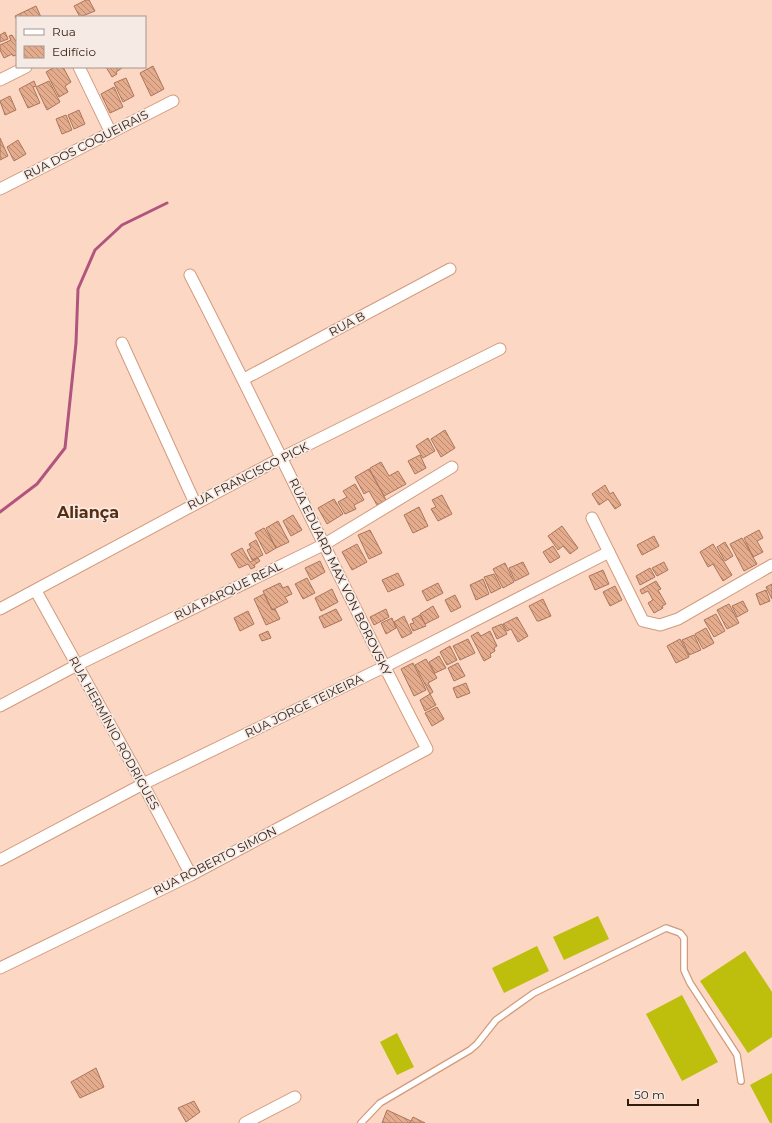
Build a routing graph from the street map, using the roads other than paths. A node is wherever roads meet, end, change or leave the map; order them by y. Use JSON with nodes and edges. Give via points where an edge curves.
{"nodes":[{"id":1,"x":24,"y":68,"type":"edge"},
{"id":2,"x":78,"y":68,"type":"edge"},
{"id":3,"x":0,"y":80,"type":"edge"},
{"id":4,"x":173,"y":101,"type":"dead end"},
{"id":5,"x":111,"y":133,"type":"junction"},
{"id":6,"x":0,"y":189,"type":"edge"},
{"id":7,"x":450,"y":269,"type":"dead end"},
{"id":8,"x":190,"y":276,"type":"dead end"},
{"id":9,"x":122,"y":343,"type":"dead end"},
{"id":10,"x":500,"y":349,"type":"dead end"},
{"id":11,"x":244,"y":379,"type":"junction"},
{"id":12,"x":281,"y":458,"type":"junction"},
{"id":13,"x":452,"y":467,"type":"dead end"},
{"id":14,"x":195,"y":503,"type":"junction"},
{"id":15,"x":592,"y":518,"type":"dead end"},
{"id":16,"x":325,"y":544,"type":"junction"},
{"id":17,"x":609,"y":552,"type":"junction"},
{"id":18,"x":772,"y":565,"type":"edge"},
{"id":19,"x":36,"y":590,"type":"junction"},
{"id":20,"x":0,"y":609,"type":"edge"},
{"id":21,"x":77,"y":666,"type":"junction"},
{"id":22,"x":384,"y":667,"type":"junction"},
{"id":23,"x":0,"y":706,"type":"edge"},
{"id":24,"x":428,"y":749,"type":"joint"},
{"id":25,"x":143,"y":784,"type":"junction"},
{"id":26,"x":0,"y":860,"type":"edge"},
{"id":27,"x":191,"y":875,"type":"junction"},
{"id":28,"x":0,"y":968,"type":"edge"},
{"id":29,"x":741,"y":1081,"type":"dead end"},
{"id":30,"x":295,"y":1096,"type":"dead end"},
{"id":31,"x":245,"y":1123,"type":"edge"},
{"id":32,"x":361,"y":1123,"type":"edge"}],
"edges":[{"from":1,"to":3,"type":"street"},
{"from":2,"to":5,"type":"street"},
{"from":4,"to":5,"type":"street","name":"RUA DOS COQUEIRAIS"},
{"from":5,"to":6,"type":"street","name":"RUA DOS COQUEIRAIS"},
{"from":7,"to":11,"type":"street","name":"RUA B"},
{"from":8,"to":11,"type":"street","name":"RUA EDUARD MAX VON BOROVSKY"},
{"from":9,"to":14,"type":"street"},
{"from":10,"to":12,"type":"street","name":"RUA FRANCISCO PICK"},
{"from":11,"to":12,"type":"street","name":"RUA EDUARD MAX VON BOROVSKY"},
{"from":12,"to":14,"type":"street","name":"RUA FRANCISCO PICK"},
{"from":12,"to":16,"type":"street","name":"RUA EDUARD MAX VON BOROVSKY"},
{"from":13,"to":16,"type":"street","name":"RUA PARQUE REAL"},
{"from":14,"to":19,"type":"street","name":"RUA FRANCISCO PICK"},
{"from":15,"to":17,"type":"street"},
{"from":16,"to":21,"type":"street","name":"RUA PARQUE REAL"},
{"from":16,"to":22,"type":"street","name":"RUA EDUARD MAX VON BOROVSKY"},
{"from":17,"to":18,"type":"street","via":[[643,621],[660,625],[678,619]]},
{"from":17,"to":22,"type":"street","name":"RUA JORGE TEIXEIRA"},
{"from":19,"to":20,"type":"street","name":"RUA FRANCISCO PICK"},
{"from":19,"to":21,"type":"street","name":"RUA HERMÍNIO RODRIGUES"},
{"from":21,"to":23,"type":"street","name":"RUA PARQUE REAL"},
{"from":21,"to":25,"type":"street","name":"RUA HERMÍNIO RODRIGUES"},
{"from":22,"to":24,"type":"street","name":"RUA EDUARD MAX VON BOROVSKY"},
{"from":22,"to":25,"type":"street","name":"RUA JORGE TEIXEIRA"},
{"from":24,"to":27,"type":"street","name":"RUA ROBERTO SIMON"},
{"from":25,"to":26,"type":"street","name":"RUA JORGE TEIXEIRA"},
{"from":25,"to":27,"type":"street","name":"RUA HERMÍNIO RODRIGUES"},
{"from":27,"to":28,"type":"street","name":"RUA ROBERTO SIMON"},
{"from":29,"to":32,"type":"lane","via":[[737,1055],[684,970],[684,938],[680,933],[666,928],[534,993],[496,1020],[470,1050],[380,1103]]},
{"from":30,"to":31,"type":"street"}]}
